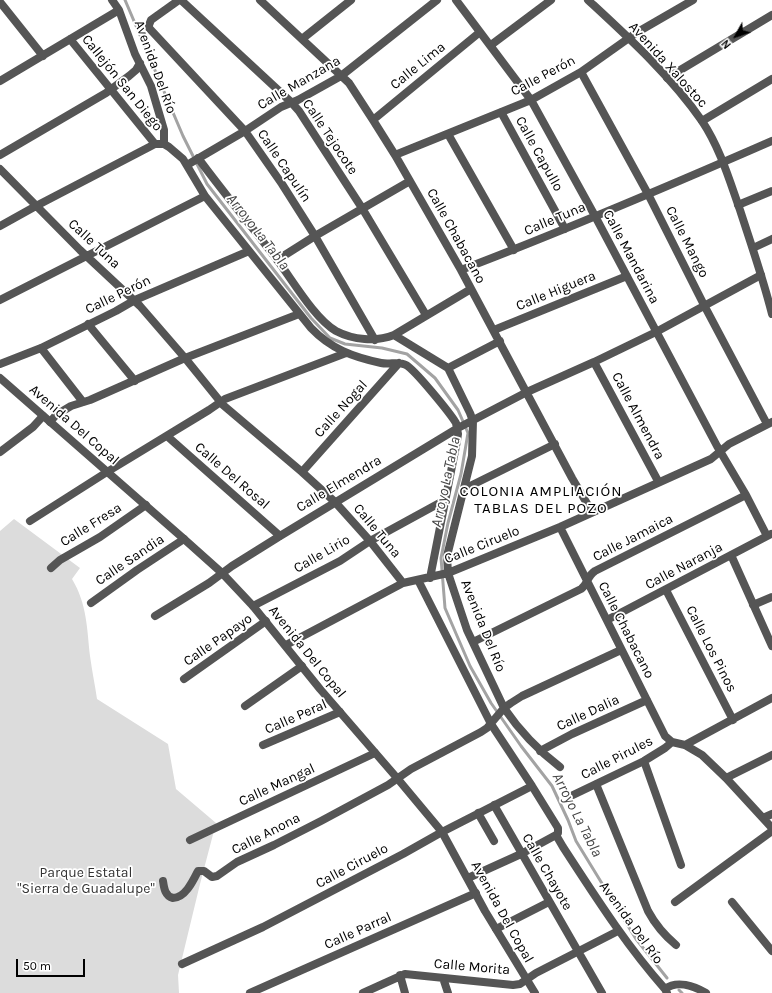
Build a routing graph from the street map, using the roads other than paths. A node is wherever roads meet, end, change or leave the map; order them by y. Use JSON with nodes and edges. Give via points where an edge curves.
{"nodes":[{"id":1,"x":112,"y":0,"type":"edge"},
{"id":2,"x":180,"y":0,"type":"edge"},
{"id":3,"x":262,"y":0,"type":"edge"},
{"id":4,"x":351,"y":0,"type":"edge"},
{"id":5,"x":437,"y":0,"type":"edge"},
{"id":6,"x":456,"y":0,"type":"edge"},
{"id":7,"x":552,"y":0,"type":"edge"},
{"id":8,"x":692,"y":0,"type":"edge"},
{"id":9,"x":591,"y":1,"type":"edge"},
{"id":10,"x":0,"y":2,"type":"edge"},
{"id":11,"x":120,"y":10,"type":"junction"},
{"id":12,"x":772,"y":15,"type":"edge"},
{"id":13,"x":480,"y":32,"type":"junction"},
{"id":14,"x":628,"y":38,"type":"junction"},
{"id":15,"x":70,"y":39,"type":"junction"},
{"id":16,"x":302,"y":39,"type":"junction"},
{"id":17,"x":491,"y":45,"type":"junction"},
{"id":18,"x":43,"y":56,"type":"junction"},
{"id":19,"x":140,"y":63,"type":"junction"},
{"id":20,"x":581,"y":72,"type":"junction"},
{"id":21,"x":341,"y":76,"type":"junction"},
{"id":22,"x":667,"y":78,"type":"junction"},
{"id":23,"x":772,"y":79,"type":"edge"},
{"id":24,"x":0,"y":81,"type":"edge"},
{"id":25,"x":111,"y":89,"type":"junction"},
{"id":26,"x":531,"y":100,"type":"junction"},
{"id":27,"x":291,"y":102,"type":"junction"},
{"id":28,"x":501,"y":112,"type":"junction"},
{"id":29,"x":373,"y":120,"type":"junction"},
{"id":30,"x":702,"y":121,"type":"junction"},
{"id":31,"x":245,"y":131,"type":"junction"},
{"id":32,"x":448,"y":134,"type":"junction"},
{"id":33,"x":772,"y":141,"type":"edge"},
{"id":34,"x":155,"y":144,"type":"junction"},
{"id":35,"x":164,"y":144,"type":"junction"},
{"id":36,"x":0,"y":155,"type":"edge"},
{"id":37,"x":395,"y":155,"type":"junction"},
{"id":38,"x":192,"y":162,"type":"junction"},
{"id":39,"x":723,"y":162,"type":"junction"},
{"id":40,"x":0,"y":169,"type":"edge"},
{"id":41,"x":410,"y":181,"type":"junction"},
{"id":42,"x":772,"y":191,"type":"edge"},
{"id":43,"x":648,"y":194,"type":"junction"},
{"id":44,"x":205,"y":196,"type":"junction"},
{"id":45,"x":738,"y":205,"type":"junction"},
{"id":46,"x":36,"y":206,"type":"junction"},
{"id":47,"x":362,"y":208,"type":"junction"},
{"id":48,"x":595,"y":216,"type":"junction"},
{"id":49,"x":0,"y":226,"type":"edge"},
{"id":50,"x":565,"y":229,"type":"junction"},
{"id":51,"x":315,"y":236,"type":"junction"},
{"id":52,"x":772,"y":240,"type":"edge"},
{"id":53,"x":753,"y":248,"type":"junction"},
{"id":54,"x":249,"y":250,"type":"junction"},
{"id":55,"x":514,"y":250,"type":"junction"},
{"id":56,"x":86,"y":257,"type":"junction"},
{"id":57,"x":277,"y":260,"type":"junction"},
{"id":58,"x":461,"y":270,"type":"junction"},
{"id":59,"x":761,"y":275,"type":"junction"},
{"id":60,"x":627,"y":276,"type":"junction"},
{"id":61,"x":471,"y":289,"type":"junction"},
{"id":62,"x":769,"y":291,"type":"edge"},
{"id":63,"x":0,"y":300,"type":"edge"},
{"id":64,"x":135,"y":300,"type":"junction"},
{"id":65,"x":704,"y":305,"type":"junction"},
{"id":66,"x":299,"y":314,"type":"junction"},
{"id":67,"x":772,"y":314,"type":"edge"},
{"id":68,"x":426,"y":315,"type":"junction"},
{"id":69,"x":88,"y":324,"type":"junction"},
{"id":70,"x":494,"y":330,"type":"junction"},
{"id":71,"x":656,"y":332,"type":"junction"},
{"id":72,"x":394,"y":335,"type":"junction"},
{"id":73,"x":375,"y":340,"type":"junction"},
{"id":74,"x":500,"y":341,"type":"junction"},
{"id":75,"x":41,"y":348,"type":"junction"},
{"id":76,"x":346,"y":353,"type":"junction"},
{"id":77,"x":185,"y":358,"type":"junction"},
{"id":78,"x":594,"y":362,"type":"junction"},
{"id":79,"x":399,"y":363,"type":"junction"},
{"id":80,"x":0,"y":364,"type":"edge"},
{"id":81,"x":448,"y":368,"type":"junction"},
{"id":82,"x":0,"y":378,"type":"edge"},
{"id":83,"x":135,"y":381,"type":"junction"},
{"id":84,"x":527,"y":392,"type":"junction"},
{"id":85,"x":83,"y":402,"type":"junction"},
{"id":86,"x":220,"y":402,"type":"junction"},
{"id":87,"x":43,"y":416,"type":"junction"},
{"id":88,"x":471,"y":421,"type":"junction"},
{"id":89,"x":50,"y":422,"type":"junction"},
{"id":90,"x":770,"y":423,"type":"edge"},
{"id":91,"x":458,"y":428,"type":"junction"},
{"id":92,"x":167,"y":436,"type":"junction"},
{"id":93,"x":555,"y":444,"type":"junction"},
{"id":94,"x":0,"y":452,"type":"edge"},
{"id":95,"x":721,"y":452,"type":"junction"},
{"id":96,"x":107,"y":472,"type":"junction"},
{"id":97,"x":302,"y":472,"type":"junction"},
{"id":98,"x":658,"y":481,"type":"junction"},
{"id":99,"x":464,"y":489,"type":"junction"},
{"id":100,"x":746,"y":495,"type":"junction"},
{"id":101,"x":445,"y":500,"type":"junction"},
{"id":102,"x":335,"y":502,"type":"junction"},
{"id":103,"x":146,"y":505,"type":"junction"},
{"id":104,"x":592,"y":512,"type":"junction"},
{"id":105,"x":30,"y":522,"type":"dead end"},
{"id":106,"x":560,"y":527,"type":"junction"},
{"id":107,"x":770,"y":534,"type":"edge"},
{"id":108,"x":280,"y":536,"type":"junction"},
{"id":109,"x":184,"y":539,"type":"junction"},
{"id":110,"x":370,"y":541,"type":"junction"},
{"id":111,"x":731,"y":555,"type":"junction"},
{"id":112,"x":51,"y":568,"type":"dead end"},
{"id":113,"x":222,"y":574,"type":"junction"},
{"id":114,"x":444,"y":574,"type":"junction"},
{"id":115,"x":430,"y":578,"type":"junction"},
{"id":116,"x":418,"y":580,"type":"junction"},
{"id":117,"x":587,"y":582,"type":"junction"},
{"id":118,"x":403,"y":584,"type":"junction"},
{"id":119,"x":666,"y":590,"type":"junction"},
{"id":120,"x":772,"y":597,"type":"edge"},
{"id":121,"x":91,"y":603,"type":"dead end"},
{"id":122,"x":754,"y":605,"type":"junction"},
{"id":123,"x":253,"y":606,"type":"junction"},
{"id":124,"x":155,"y":616,"type":"dead end"},
{"id":125,"x":607,"y":620,"type":"junction"},
{"id":126,"x":266,"y":621,"type":"junction"},
{"id":127,"x":473,"y":642,"type":"junction"},
{"id":128,"x":286,"y":645,"type":"junction"},
{"id":129,"x":772,"y":646,"type":"edge"},
{"id":130,"x":621,"y":650,"type":"junction"},
{"id":131,"x":302,"y":666,"type":"junction"},
{"id":132,"x":184,"y":679,"type":"dead end"},
{"id":133,"x":772,"y":698,"type":"edge"},
{"id":134,"x":647,"y":700,"type":"junction"},
{"id":135,"x":244,"y":706,"type":"dead end"},
{"id":136,"x":502,"y":710,"type":"junction"},
{"id":137,"x":340,"y":712,"type":"junction"},
{"id":138,"x":732,"y":720,"type":"junction"},
{"id":139,"x":493,"y":722,"type":"junction"},
{"id":140,"x":672,"y":742,"type":"junction"},
{"id":141,"x":685,"y":745,"type":"junction"},
{"id":142,"x":263,"y":746,"type":"dead end"},
{"id":143,"x":540,"y":751,"type":"junction"},
{"id":144,"x":375,"y":753,"type":"junction"},
{"id":145,"x":772,"y":755,"type":"edge"},
{"id":146,"x":644,"y":761,"type":"junction"},
{"id":147,"x":560,"y":768,"type":"dead end"},
{"id":148,"x":397,"y":778,"type":"junction"},
{"id":149,"x":726,"y":778,"type":"junction"},
{"id":150,"x":596,"y":784,"type":"junction"},
{"id":151,"x":532,"y":786,"type":"junction"},
{"id":152,"x":573,"y":795,"type":"dead end"},
{"id":153,"x":494,"y":805,"type":"junction"},
{"id":154,"x":478,"y":813,"type":"junction"},
{"id":155,"x":772,"y":814,"type":"edge"},
{"id":156,"x":763,"y":818,"type":"junction"},
{"id":157,"x":772,"y":830,"type":"edge"},
{"id":158,"x":442,"y":832,"type":"junction"},
{"id":159,"x":556,"y":836,"type":"junction"},
{"id":160,"x":190,"y":840,"type":"dead end"},
{"id":161,"x":494,"y":841,"type":"dead end"},
{"id":162,"x":521,"y":854,"type":"junction"},
{"id":163,"x":681,"y":865,"type":"dead end"},
{"id":164,"x":468,"y":878,"type":"junction"},
{"id":165,"x":163,"y":881,"type":"dead end"},
{"id":166,"x":476,"y":893,"type":"junction"},
{"id":167,"x":549,"y":902,"type":"junction"},
{"id":168,"x":675,"y":902,"type":"dead end"},
{"id":169,"x":732,"y":902,"type":"dead end"},
{"id":170,"x":496,"y":929,"type":"junction"},
{"id":171,"x":618,"y":931,"type":"junction"},
{"id":172,"x":676,"y":945,"type":"dead end"},
{"id":173,"x":772,"y":951,"type":"edge"},
{"id":174,"x":578,"y":952,"type":"junction"},
{"id":175,"x":182,"y":964,"type":"dead end"},
{"id":176,"x":400,"y":975,"type":"junction"},
{"id":177,"x":443,"y":978,"type":"junction"},
{"id":178,"x":526,"y":980,"type":"junction"},
{"id":179,"x":666,"y":991,"type":"edge"},
{"id":180,"x":250,"y":993,"type":"edge"},
{"id":181,"x":363,"y":993,"type":"edge"},
{"id":182,"x":405,"y":993,"type":"edge"},
{"id":183,"x":448,"y":993,"type":"edge"},
{"id":184,"x":534,"y":993,"type":"edge"},
{"id":185,"x":602,"y":993,"type":"edge"},
{"id":186,"x":706,"y":993,"type":"edge"}],
"edges":[{"from":1,"to":11,"type":"street","name":"Avenida Del Río"},
{"from":2,"to":27,"type":"street","name":"Calle Tejocote"},
{"from":2,"to":31,"type":"street","name":"Calle Capulín","via":[[151,20],[151,30]]},
{"from":3,"to":16,"type":"street","name":"Calle Chabacano"},
{"from":4,"to":16,"type":"street"},
{"from":5,"to":21,"type":"street","name":"Calle Manzana"},
{"from":6,"to":13,"type":"street","name":"Calle Mandarina"},
{"from":7,"to":17,"type":"street"},
{"from":8,"to":14,"type":"street","name":"Calle Perón"},
{"from":9,"to":14,"type":"street","name":"Avenida Xalostoc"},
{"from":10,"to":18,"type":"street"},
{"from":11,"to":15,"type":"street"},
{"from":11,"to":19,"type":"street","name":"Avenida Del Río"},
{"from":12,"to":22,"type":"street"},
{"from":13,"to":17,"type":"street","name":"Calle Mandarina"},
{"from":13,"to":29,"type":"street","name":"Calle Lima"},
{"from":14,"to":20,"type":"street","name":"Calle Perón"},
{"from":14,"to":22,"type":"street","name":"Avenida Xalostoc"},
{"from":15,"to":18,"type":"street"},
{"from":15,"to":25,"type":"street","name":"Callejón San Diego"},
{"from":16,"to":21,"type":"street","name":"Calle Chabacano"},
{"from":17,"to":26,"type":"street","name":"Calle Mandarina"},
{"from":18,"to":24,"type":"street"},
{"from":19,"to":25,"type":"street","via":[[136,70]]},
{"from":19,"to":35,"type":"street","name":"Avenida Del Río","via":[[151,86],[164,130]]},
{"from":20,"to":26,"type":"street","name":"Calle Perón"},
{"from":20,"to":43,"type":"street","name":"Calle Mango"},
{"from":21,"to":27,"type":"street","name":"Calle Manzana"},
{"from":21,"to":29,"type":"street","name":"Calle Chabacano"},
{"from":22,"to":30,"type":"street","name":"Avenida Xalostoc"},
{"from":23,"to":30,"type":"street"},
{"from":25,"to":34,"type":"street","name":"Callejón San Diego"},
{"from":25,"to":36,"type":"street"},
{"from":26,"to":28,"type":"street","name":"Calle Perón"},
{"from":26,"to":48,"type":"street","name":"Calle Mandarina"},
{"from":27,"to":31,"type":"street","name":"Calle Manzana"},
{"from":27,"to":47,"type":"street","name":"Calle Tejocote"},
{"from":28,"to":32,"type":"street","name":"Calle Perón"},
{"from":28,"to":50,"type":"street","name":"Calle Capullo"},
{"from":29,"to":37,"type":"street","name":"Calle Chabacano"},
{"from":30,"to":39,"type":"street","name":"Avenida Xalostoc"},
{"from":31,"to":38,"type":"street","name":"Calle Manzana"},
{"from":31,"to":51,"type":"street","name":"Calle Capulín"},
{"from":32,"to":37,"type":"street","name":"Calle Perón"},
{"from":32,"to":55,"type":"street"},
{"from":33,"to":39,"type":"street","name":"Calle Tuna"},
{"from":34,"to":35,"type":"street"},
{"from":34,"to":46,"type":"street"},
{"from":35,"to":38,"type":"street"},
{"from":37,"to":41,"type":"street","name":"Calle Chabacano"},
{"from":38,"to":44,"type":"street","via":[[193,179]]},
{"from":38,"to":57,"type":"street"},
{"from":39,"to":43,"type":"street","name":"Calle Tuna"},
{"from":39,"to":45,"type":"street","name":"Avenida Xalostoc"},
{"from":40,"to":46,"type":"street","name":"Calle Tuna"},
{"from":41,"to":47,"type":"street"},
{"from":41,"to":58,"type":"street","name":"Calle Chabacano"},
{"from":42,"to":45,"type":"street"},
{"from":43,"to":48,"type":"street","name":"Calle Tuna"},
{"from":43,"to":65,"type":"street","name":"Calle Mango"},
{"from":44,"to":54,"type":"street"},
{"from":44,"to":56,"type":"street"},
{"from":45,"to":53,"type":"street","name":"Avenida Xalostoc"},
{"from":46,"to":49,"type":"street"},
{"from":46,"to":56,"type":"street","name":"Calle Tuna"},
{"from":47,"to":51,"type":"street"},
{"from":47,"to":68,"type":"street","name":"Calle Tejocote"},
{"from":48,"to":50,"type":"street","name":"Calle Tuna"},
{"from":48,"to":60,"type":"street","name":"Calle Mandarina"},
{"from":50,"to":55,"type":"street","name":"Calle Tuna"},
{"from":51,"to":57,"type":"street"},
{"from":51,"to":73,"type":"street","name":"Calle Capulín"},
{"from":52,"to":53,"type":"street"},
{"from":53,"to":59,"type":"street","name":"Avenida Xalostoc"},
{"from":54,"to":64,"type":"street","name":"Calle Perón"},
{"from":54,"to":66,"type":"street"},
{"from":55,"to":58,"type":"street","name":"Calle Tuna"},
{"from":56,"to":63,"type":"street"},
{"from":56,"to":64,"type":"street","name":"Calle Tuna"},
{"from":57,"to":73,"type":"street","via":[[316,314],[327,324],[347,335]]},
{"from":58,"to":61,"type":"street","name":"Calle Chabacano"},
{"from":59,"to":62,"type":"street","name":"Avenida Xalostoc"},
{"from":59,"to":65,"type":"street","name":"Calle Almendra"},
{"from":60,"to":70,"type":"street","name":"Calle Higuera"},
{"from":60,"to":71,"type":"street","name":"Calle Mandarina"},
{"from":61,"to":68,"type":"street"},
{"from":61,"to":70,"type":"street","name":"Calle Chabacano"},
{"from":62,"to":67,"type":"street","name":"Avenida Xalostoc"},
{"from":64,"to":69,"type":"street","name":"Calle Perón"},
{"from":64,"to":77,"type":"street","name":"Calle Tuna"},
{"from":65,"to":71,"type":"street","name":"Calle Almendra"},
{"from":65,"to":90,"type":"street","name":"Calle Mango"},
{"from":66,"to":76,"type":"street","via":[[318,336]]},
{"from":66,"to":77,"type":"street"},
{"from":68,"to":72,"type":"street"},
{"from":69,"to":75,"type":"street","name":"Calle Perón"},
{"from":69,"to":83,"type":"street"},
{"from":70,"to":74,"type":"street","name":"Calle Chabacano"},
{"from":71,"to":78,"type":"street","name":"Calle Almendra"},
{"from":71,"to":95,"type":"street","name":"Calle Mandarina"},
{"from":72,"to":73,"type":"street"},
{"from":72,"to":81,"type":"street"},
{"from":74,"to":81,"type":"street"},
{"from":74,"to":84,"type":"street","name":"Calle Chabacano"},
{"from":75,"to":80,"type":"street","name":"Calle Perón"},
{"from":75,"to":85,"type":"street"},
{"from":76,"to":79,"type":"street","via":[[383,363]]},
{"from":76,"to":86,"type":"street"},
{"from":77,"to":83,"type":"street"},
{"from":77,"to":86,"type":"street","name":"Calle Tuna"},
{"from":78,"to":84,"type":"street","name":"Calle Almendra"},
{"from":78,"to":98,"type":"street","name":"Calle Almendra"},
{"from":79,"to":91,"type":"street","via":[[414,372]]},
{"from":79,"to":97,"type":"street","name":"Calle Nogal"},
{"from":81,"to":88,"type":"street","name":"Avenida Del Río","via":[[470,412]]},
{"from":82,"to":87,"type":"street","name":"Avenida Del Copal"},
{"from":83,"to":85,"type":"street"},
{"from":84,"to":88,"type":"street","name":"Calle Almendra"},
{"from":84,"to":93,"type":"street","name":"Calle Chabacano"},
{"from":85,"to":89,"type":"street","via":[[63,410]]},
{"from":86,"to":92,"type":"street"},
{"from":86,"to":97,"type":"street","name":"Calle Tuna"},
{"from":87,"to":89,"type":"street","name":"Avenida Del Copal"},
{"from":87,"to":94,"type":"street","via":[[33,427]]},
{"from":88,"to":91,"type":"street","name":"Calle Elmendra"},
{"from":88,"to":99,"type":"street","name":"Avenida Del Río","via":[[472,456]]},
{"from":89,"to":96,"type":"street","name":"Avenida Del Copal"},
{"from":90,"to":95,"type":"street","name":"Calle Ciruelo","via":[[729,444]]},
{"from":91,"to":101,"type":"street"},
{"from":91,"to":102,"type":"street","name":"Calle Elmendra"},
{"from":92,"to":96,"type":"street"},
{"from":92,"to":108,"type":"street","name":"Calle Del Rosal"},
{"from":93,"to":99,"type":"street"},
{"from":93,"to":104,"type":"street","name":"Calle Chabacano"},
{"from":95,"to":98,"type":"street","name":"Calle Ciruelo"},
{"from":95,"to":100,"type":"street","name":"Calle Mandarina"},
{"from":96,"to":103,"type":"street","name":"Avenida Del Copal"},
{"from":96,"to":105,"type":"street"},
{"from":97,"to":102,"type":"street","name":"Calle Tuna"},
{"from":98,"to":104,"type":"street","name":"Calle Ciruelo"},
{"from":99,"to":114,"type":"street","name":"Avenida Del Río"},
{"from":100,"to":107,"type":"street","name":"Calle Mandarina"},
{"from":100,"to":117,"type":"street","name":"Calle Jamaica","via":[[594,571]]},
{"from":101,"to":110,"type":"street","name":"Calle Lirio"},
{"from":101,"to":115,"type":"street"},
{"from":102,"to":108,"type":"street","name":"Calle Elmendra"},
{"from":102,"to":110,"type":"street","name":"Calle Tuna"},
{"from":103,"to":109,"type":"street","name":"Avenida Del Copal"},
{"from":103,"to":112,"type":"street","name":"Calle Fresa"},
{"from":104,"to":106,"type":"street","name":"Calle Ciruelo"},
{"from":106,"to":114,"type":"street","name":"Calle Ciruelo"},
{"from":106,"to":117,"type":"street","name":"Calle Chabacano"},
{"from":107,"to":111,"type":"street","name":"Calle Naranja"},
{"from":108,"to":113,"type":"street","name":"Calle Elmendra"},
{"from":109,"to":113,"type":"street","name":"Avenida Del Copal"},
{"from":109,"to":121,"type":"street","name":"Calle Sandia"},
{"from":110,"to":118,"type":"street","name":"Calle Tuna"},
{"from":110,"to":123,"type":"street","name":"Calle Lirio","via":[[340,561]]},
{"from":111,"to":119,"type":"street","name":"Calle Naranja"},
{"from":111,"to":122,"type":"street"},
{"from":113,"to":123,"type":"street","name":"Avenida Del Copal"},
{"from":113,"to":124,"type":"street"},
{"from":114,"to":115,"type":"street","name":"Calle Ciruelo"},
{"from":114,"to":127,"type":"street","name":"Avenida Del Río"},
{"from":115,"to":116,"type":"street","name":"Calle Ciruelo"},
{"from":116,"to":118,"type":"street","name":"Calle Ciruelo"},
{"from":116,"to":139,"type":"street","name":"Avenida Del Río"},
{"from":117,"to":125,"type":"street","name":"Calle Chabacano"},
{"from":117,"to":127,"type":"street","name":"Calle Jamaica","via":[[581,589]]},
{"from":118,"to":128,"type":"street","name":"Calle Ciruelo"},
{"from":119,"to":125,"type":"street","name":"Calle Naranja"},
{"from":119,"to":138,"type":"street","name":"Calle Los Pinos"},
{"from":120,"to":122,"type":"street"},
{"from":122,"to":129,"type":"street"},
{"from":123,"to":126,"type":"street","name":"Avenida Del Copal"},
{"from":125,"to":130,"type":"street","name":"Calle Chabacano"},
{"from":126,"to":128,"type":"street","name":"Avenida Del Copal"},
{"from":126,"to":132,"type":"street","name":"Calle Papayo"},
{"from":127,"to":136,"type":"street","name":"Avenida Del Río"},
{"from":128,"to":131,"type":"street","name":"Avenida Del Copal"},
{"from":130,"to":134,"type":"street","name":"Calle Chabacano"},
{"from":130,"to":136,"type":"street","via":[[522,696]]},
{"from":131,"to":135,"type":"street"},
{"from":131,"to":137,"type":"street","name":"Avenida Del Copal"},
{"from":133,"to":138,"type":"street"},
{"from":134,"to":140,"type":"street","name":"Calle Chabacano","via":[[665,736]]},
{"from":134,"to":143,"type":"street","name":"Calle Dalia"},
{"from":136,"to":139,"type":"street"},
{"from":136,"to":143,"type":"street","name":"Avenida Del Río"},
{"from":137,"to":142,"type":"street","name":"Calle Peral"},
{"from":137,"to":144,"type":"street","name":"Avenida Del Copal"},
{"from":138,"to":141,"type":"street"},
{"from":139,"to":148,"type":"street","via":[[481,732]]},
{"from":139,"to":151,"type":"street","name":"Avenida Del Río"},
{"from":140,"to":141,"type":"street"},
{"from":140,"to":146,"type":"street","name":"Calle Pirules"},
{"from":141,"to":149,"type":"street","via":[[702,755]]},
{"from":143,"to":147,"type":"street","name":"Avenida Del Río"},
{"from":144,"to":148,"type":"street","name":"Avenida Del Copal"},
{"from":144,"to":160,"type":"street","name":"Calle Mangal"},
{"from":145,"to":149,"type":"street"},
{"from":146,"to":150,"type":"street","name":"Calle Pirules"},
{"from":146,"to":163,"type":"street"},
{"from":148,"to":158,"type":"street","name":"Avenida Del Copal"},
{"from":148,"to":165,"type":"street","name":"Calle Anona","via":[[321,821],[237,862],[217,876],[212,877],[200,870],[183,894],[176,898],[168,895]]},
{"from":149,"to":156,"type":"street"},
{"from":150,"to":152,"type":"street","name":"Calle Pirules"},
{"from":150,"to":172,"type":"street","via":[[648,911],[662,932]]},
{"from":151,"to":153,"type":"street","name":"Calle Ciruelo"},
{"from":151,"to":159,"type":"street","name":"Avenida Del Río","via":[[558,828]]},
{"from":153,"to":154,"type":"street","name":"Calle Ciruelo"},
{"from":153,"to":162,"type":"street","name":"Calle Chayote"},
{"from":154,"to":158,"type":"street","name":"Calle Ciruelo"},
{"from":154,"to":161,"type":"street"},
{"from":155,"to":156,"type":"street"},
{"from":156,"to":157,"type":"street"},
{"from":157,"to":168,"type":"street"},
{"from":158,"to":164,"type":"street","name":"Avenida Del Copal"},
{"from":158,"to":175,"type":"street","name":"Calle Ciruelo","via":[[263,927]]},
{"from":159,"to":162,"type":"street"},
{"from":159,"to":171,"type":"street","name":"Avenida Del Río"},
{"from":162,"to":164,"type":"street"},
{"from":162,"to":167,"type":"street","name":"Calle Chayote"},
{"from":164,"to":166,"type":"street","name":"Avenida Del Copal"},
{"from":166,"to":170,"type":"street","name":"Avenida Del Copal"},
{"from":166,"to":180,"type":"street","name":"Calle Parral"},
{"from":167,"to":170,"type":"street"},
{"from":167,"to":174,"type":"street","name":"Calle Chayote"},
{"from":169,"to":173,"type":"street"},
{"from":170,"to":178,"type":"street","name":"Avenida Del Copal"},
{"from":171,"to":174,"type":"street","name":"Calle Morita"},
{"from":171,"to":179,"type":"street","name":"Avenida Del Río"},
{"from":174,"to":178,"type":"street","name":"Calle Morita"},
{"from":174,"to":185,"type":"street","name":"Calle Chayote"},
{"from":176,"to":177,"type":"street","name":"Calle Morita"},
{"from":176,"to":181,"type":"street","name":"Calle Morita"},
{"from":176,"to":182,"type":"street"},
{"from":177,"to":178,"type":"street","name":"Calle Morita","via":[[513,984],[520,984]]},
{"from":177,"to":183,"type":"street"},
{"from":178,"to":184,"type":"street","name":"Avenida Del Copal"},
{"from":179,"to":186,"type":"street","via":[[674,984],[688,985]]}]}
